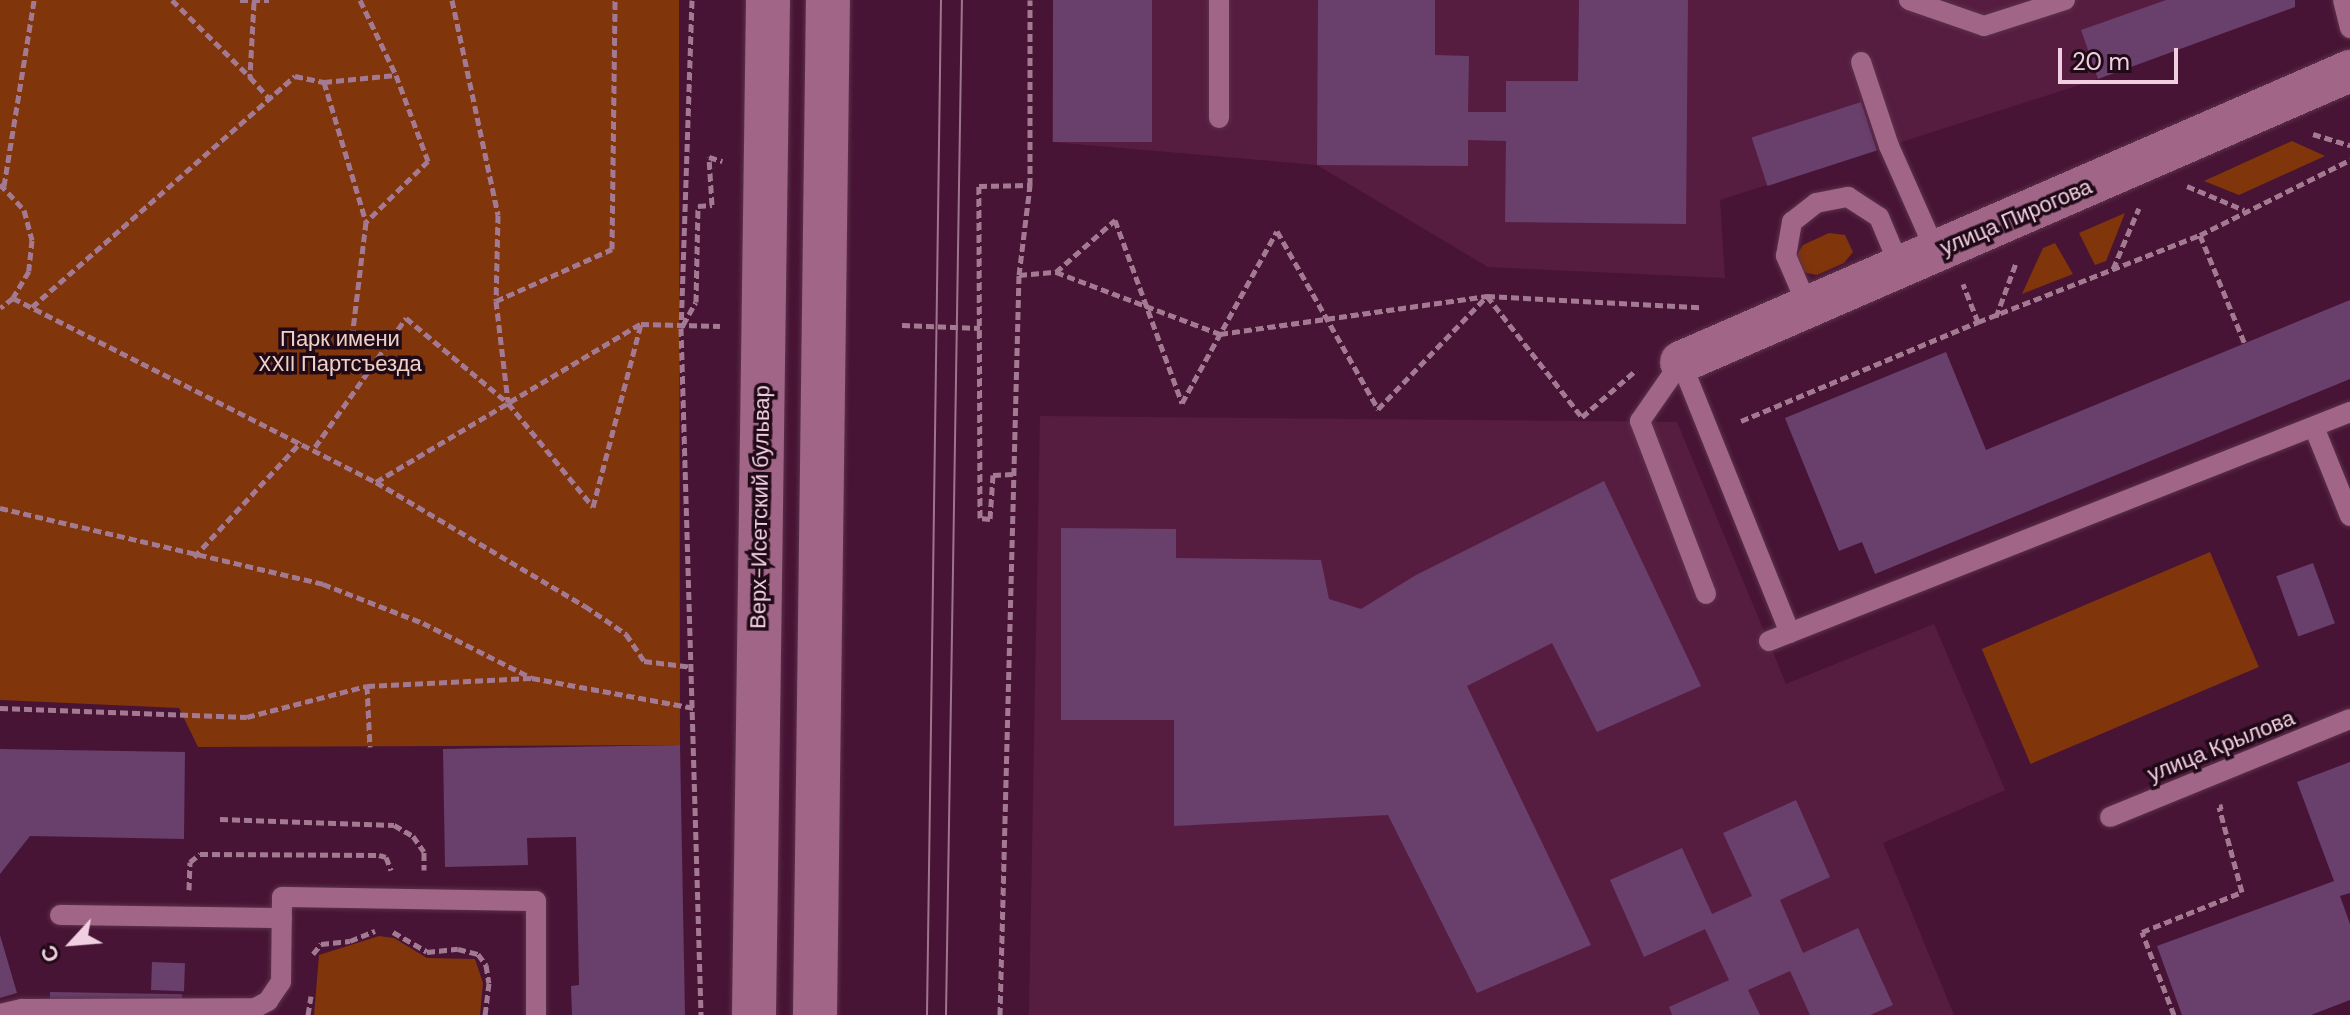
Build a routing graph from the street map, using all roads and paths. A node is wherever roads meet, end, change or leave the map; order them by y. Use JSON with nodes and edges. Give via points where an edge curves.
{"nodes":[{"id":1,"x":34,"y":0,"type":"edge"},
{"id":2,"x":172,"y":0,"type":"edge"},
{"id":3,"x":240,"y":0,"type":"edge"},
{"id":4,"x":269,"y":0,"type":"edge"},
{"id":5,"x":360,"y":0,"type":"edge"},
{"id":6,"x":452,"y":0,"type":"edge"},
{"id":7,"x":615,"y":0,"type":"edge"},
{"id":8,"x":692,"y":0,"type":"edge"},
{"id":9,"x":768,"y":0,"type":"edge"},
{"id":10,"x":828,"y":0,"type":"edge"},
{"id":11,"x":1030,"y":0,"type":"edge"},
{"id":12,"x":1219,"y":0,"type":"edge"},
{"id":13,"x":1909,"y":0,"type":"edge"},
{"id":14,"x":2065,"y":0,"type":"edge"},
{"id":15,"x":2343,"y":0,"type":"edge"},
{"id":16,"x":254,"y":2,"type":"edge"},
{"id":17,"x":2350,"y":28,"type":"edge"},
{"id":18,"x":1861,"y":62,"type":"dead end"},
{"id":19,"x":2350,"y":71,"type":"edge"},
{"id":20,"x":396,"y":75,"type":"junction"},
{"id":21,"x":250,"y":77,"type":"junction"},
{"id":22,"x":324,"y":82,"type":"junction"},
{"id":23,"x":269,"y":98,"type":"junction"},
{"id":24,"x":1219,"y":118,"type":"dead end"},
{"id":25,"x":2305,"y":131,"type":"dead end"},
{"id":26,"x":2350,"y":145,"type":"edge"},
{"id":27,"x":2350,"y":160,"type":"edge"},
{"id":28,"x":723,"y":172,"type":"dead end"},
{"id":29,"x":2182,"y":184,"type":"dead end"},
{"id":30,"x":2,"y":185,"type":"edge"},
{"id":31,"x":1030,"y":185,"type":"junction"},
{"id":32,"x":2142,"y":201,"type":"dead end"},
{"id":33,"x":2245,"y":210,"type":"junction"},
{"id":34,"x":366,"y":222,"type":"junction"},
{"id":35,"x":2200,"y":235,"type":"junction"},
{"id":36,"x":1918,"y":260,"type":"junction"},
{"id":37,"x":2113,"y":269,"type":"junction"},
{"id":38,"x":1056,"y":272,"type":"junction"},
{"id":39,"x":1019,"y":275,"type":"junction"},
{"id":40,"x":2006,"y":292,"type":"dead end"},
{"id":41,"x":1487,"y":296,"type":"junction"},
{"id":42,"x":1968,"y":296,"type":"dead end"},
{"id":43,"x":13,"y":298,"type":"junction"},
{"id":44,"x":496,"y":301,"type":"junction"},
{"id":45,"x":1146,"y":306,"type":"junction"},
{"id":46,"x":32,"y":307,"type":"junction"},
{"id":47,"x":1808,"y":307,"type":"junction"},
{"id":48,"x":0,"y":308,"type":"edge"},
{"id":49,"x":1713,"y":308,"type":"dead end"},
{"id":50,"x":1996,"y":317,"type":"junction"},
{"id":51,"x":1326,"y":318,"type":"junction"},
{"id":52,"x":1978,"y":322,"type":"junction"},
{"id":53,"x":641,"y":324,"type":"junction"},
{"id":54,"x":902,"y":325,"type":"dead end"},
{"id":55,"x":720,"y":326,"type":"dead end"},
{"id":56,"x":681,"y":328,"type":"junction"},
{"id":57,"x":980,"y":328,"type":"junction"},
{"id":58,"x":1220,"y":334,"type":"junction"},
{"id":59,"x":352,"y":338,"type":"dead end"},
{"id":60,"x":2245,"y":344,"type":"dead end"},
{"id":61,"x":1681,"y":362,"type":"junction"},
{"id":62,"x":1570,"y":401,"type":"dead end"},
{"id":63,"x":508,"y":403,"type":"junction"},
{"id":64,"x":2350,"y":412,"type":"edge"},
{"id":65,"x":1741,"y":421,"type":"dead end"},
{"id":66,"x":2314,"y":427,"type":"junction"},
{"id":67,"x":301,"y":442,"type":"junction"},
{"id":68,"x":315,"y":447,"type":"junction"},
{"id":69,"x":1013,"y":474,"type":"junction"},
{"id":70,"x":376,"y":482,"type":"junction"},
{"id":71,"x":0,"y":508,"type":"edge"},
{"id":72,"x":2350,"y":516,"type":"edge"},
{"id":73,"x":194,"y":557,"type":"junction"},
{"id":74,"x":1706,"y":594,"type":"dead end"},
{"id":75,"x":1790,"y":633,"type":"junction"},
{"id":76,"x":1769,"y":641,"type":"dead end"},
{"id":77,"x":693,"y":667,"type":"junction"},
{"id":78,"x":532,"y":678,"type":"junction"},
{"id":79,"x":367,"y":686,"type":"junction"},
{"id":80,"x":0,"y":708,"type":"edge"},
{"id":81,"x":694,"y":708,"type":"junction"},
{"id":82,"x":2350,"y":719,"type":"edge"},
{"id":83,"x":370,"y":747,"type":"dead end"},
{"id":84,"x":2233,"y":801,"type":"dead end"},
{"id":85,"x":2110,"y":817,"type":"dead end"},
{"id":86,"x":220,"y":819,"type":"dead end"},
{"id":87,"x":425,"y":899,"type":"junction"},
{"id":88,"x":60,"y":915,"type":"dead end"},
{"id":89,"x":282,"y":918,"type":"junction"},
{"id":90,"x":313,"y":964,"type":"dead end"},
{"id":91,"x":312,"y":987,"type":"dead end"},
{"id":92,"x":0,"y":1014,"type":"edge"},
{"id":93,"x":308,"y":1015,"type":"edge"},
{"id":94,"x":485,"y":1015,"type":"edge"},
{"id":95,"x":536,"y":1015,"type":"edge"},
{"id":96,"x":701,"y":1015,"type":"edge"},
{"id":97,"x":754,"y":1015,"type":"edge"},
{"id":98,"x":815,"y":1015,"type":"edge"},
{"id":99,"x":1000,"y":1015,"type":"edge"},
{"id":100,"x":2174,"y":1015,"type":"edge"}],
"edges":[{"from":1,"to":30,"type":"path"},
{"from":2,"to":21,"type":"path"},
{"from":3,"to":16,"type":"path"},
{"from":4,"to":16,"type":"path"},
{"from":5,"to":20,"type":"path"},
{"from":6,"to":44,"type":"path","via":[[498,215]]},
{"from":7,"to":44,"type":"path","via":[[612,249]]},
{"from":8,"to":56,"type":"path"},
{"from":9,"to":97,"type":"main road","name":"Верх-Исетский бульвар"},
{"from":10,"to":98,"type":"main road"},
{"from":11,"to":31,"type":"path"},
{"from":12,"to":24,"type":"lane"},
{"from":13,"to":14,"type":"lane","via":[[1984,26]]},
{"from":15,"to":17,"type":"lane"},
{"from":16,"to":21,"type":"path"},
{"from":18,"to":36,"type":"lane","via":[[1894,159]]},
{"from":19,"to":36,"type":"street","name":"улица Пирогова"},
{"from":20,"to":22,"type":"path"},
{"from":20,"to":34,"type":"path","via":[[428,161]]},
{"from":21,"to":23,"type":"path"},
{"from":22,"to":23,"type":"path","via":[[295,76]]},
{"from":22,"to":34,"type":"path"},
{"from":23,"to":46,"type":"path"},
{"from":25,"to":26,"type":"path"},
{"from":27,"to":33,"type":"path"},
{"from":28,"to":56,"type":"path","via":[[722,158],[709,157],[712,205],[698,206],[696,302]]},
{"from":29,"to":33,"type":"path"},
{"from":30,"to":43,"type":"path","via":[[24,210],[32,240],[29,271]]},
{"from":31,"to":39,"type":"path"},
{"from":31,"to":57,"type":"path","via":[[979,186]]},
{"from":32,"to":37,"type":"path"},
{"from":33,"to":35,"type":"path"},
{"from":34,"to":59,"type":"path"},
{"from":35,"to":37,"type":"path"},
{"from":35,"to":60,"type":"path"},
{"from":36,"to":47,"type":"street","name":"улица Пирогова"},
{"from":36,"to":47,"type":"lane","via":[[1879,217],[1848,197],[1816,203],[1792,222],[1786,256]]},
{"from":37,"to":50,"type":"path"},
{"from":38,"to":39,"type":"path"},
{"from":38,"to":45,"type":"path"},
{"from":38,"to":45,"type":"path","via":[[1115,220]]},
{"from":39,"to":69,"type":"path"},
{"from":40,"to":50,"type":"path"},
{"from":41,"to":49,"type":"path"},
{"from":41,"to":51,"type":"path"},
{"from":41,"to":51,"type":"path","via":[[1378,409]]},
{"from":41,"to":62,"type":"path"},
{"from":42,"to":52,"type":"path"},
{"from":43,"to":46,"type":"path"},
{"from":43,"to":48,"type":"path"},
{"from":44,"to":63,"type":"path"},
{"from":45,"to":58,"type":"path"},
{"from":45,"to":58,"type":"path","via":[[1182,403]]},
{"from":46,"to":67,"type":"path"},
{"from":47,"to":61,"type":"street","name":"улица Пирогова"},
{"from":50,"to":52,"type":"path"},
{"from":51,"to":58,"type":"path"},
{"from":51,"to":58,"type":"path","via":[[1277,231]]},
{"from":52,"to":65,"type":"path"},
{"from":53,"to":56,"type":"path"},
{"from":53,"to":63,"type":"path"},
{"from":53,"to":63,"type":"path","via":[[593,507]]},
{"from":54,"to":57,"type":"path"},
{"from":55,"to":56,"type":"path"},
{"from":56,"to":77,"type":"path"},
{"from":57,"to":69,"type":"path","via":[[980,518],[990,519],[993,475]]},
{"from":61,"to":74,"type":"lane","via":[[1640,421]]},
{"from":61,"to":75,"type":"lane"},
{"from":63,"to":68,"type":"path","via":[[406,318]]},
{"from":63,"to":70,"type":"path"},
{"from":64,"to":66,"type":"lane"},
{"from":66,"to":72,"type":"lane"},
{"from":66,"to":75,"type":"lane"},
{"from":67,"to":68,"type":"path"},
{"from":67,"to":73,"type":"path"},
{"from":68,"to":70,"type":"path"},
{"from":69,"to":99,"type":"path"},
{"from":70,"to":77,"type":"path","via":[[585,606],[626,634],[644,661]]},
{"from":71,"to":73,"type":"path"},
{"from":73,"to":78,"type":"path","via":[[323,584],[423,623]]},
{"from":75,"to":76,"type":"lane"},
{"from":77,"to":81,"type":"path"},
{"from":78,"to":79,"type":"path"},
{"from":78,"to":81,"type":"path"},
{"from":79,"to":80,"type":"path","via":[[247,717]]},
{"from":79,"to":83,"type":"path"},
{"from":81,"to":96,"type":"path"},
{"from":82,"to":85,"type":"lane","name":"улица Крылова"},
{"from":84,"to":100,"type":"path","via":[[2219,807],[2242,892],[2142,932]]},
{"from":86,"to":87,"type":"path","via":[[394,825],[413,836],[424,852]]},
{"from":87,"to":89,"type":"lane","via":[[282,897]]},
{"from":87,"to":95,"type":"lane","via":[[536,901]]},
{"from":88,"to":89,"type":"lane"},
{"from":89,"to":92,"type":"lane","via":[[281,982],[268,1001],[255,1008],[22,1009]]},
{"from":90,"to":94,"type":"path","via":[[313,952],[321,944],[350,941],[378,930],[397,932],[427,952],[458,949],[478,954],[488,974]]},
{"from":91,"to":93,"type":"path"}]}
